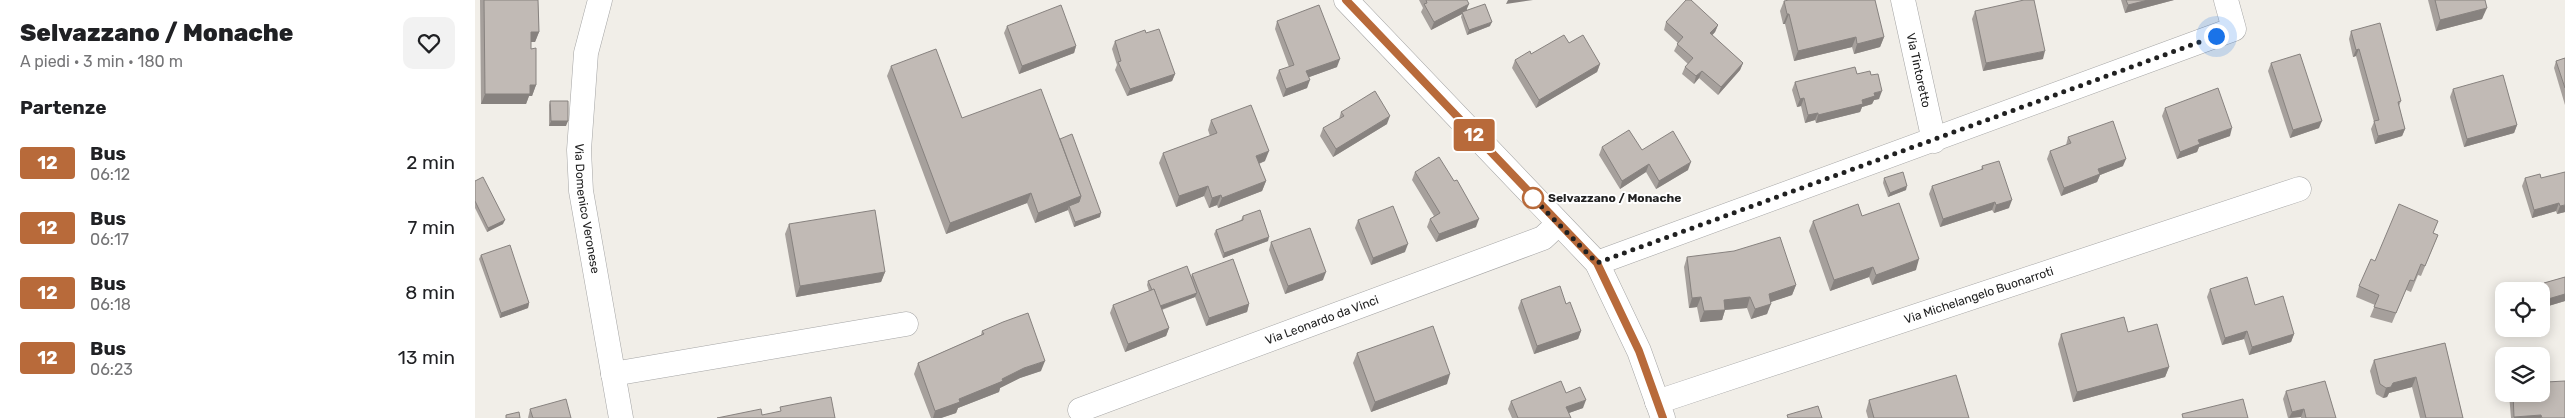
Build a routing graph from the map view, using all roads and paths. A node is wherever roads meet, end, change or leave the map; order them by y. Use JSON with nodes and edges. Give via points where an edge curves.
{"nodes":[{"id":1,"x":600,"y":0,"type":"edge"},
{"id":2,"x":1345,"y":0,"type":"edge"},
{"id":3,"x":1903,"y":0,"type":"edge"},
{"id":4,"x":2226,"y":0,"type":"edge"},
{"id":5,"x":1934,"y":141,"type":"junction"},
{"id":6,"x":2299,"y":190,"type":"dead end"},
{"id":7,"x":1558,"y":224,"type":"junction"},
{"id":8,"x":1597,"y":263,"type":"junction"},
{"id":9,"x":905,"y":324,"type":"dead end"},
{"id":10,"x":613,"y":374,"type":"junction"},
{"id":11,"x":1079,"y":410,"type":"dead end"},
{"id":12,"x":1660,"y":410,"type":"edge"},
{"id":13,"x":621,"y":418,"type":"edge"}],
"edges":[{"from":1,"to":10,"type":"street","name":"Via Domenico Veronese","via":[[586,53],[579,158],[581,191]]},
{"from":2,"to":7,"type":"street"},
{"from":3,"to":5,"type":"street","name":"Via Tintoretto"},
{"from":4,"to":5,"type":"street","via":[[2234,29]]},
{"from":5,"to":8,"type":"street"},
{"from":6,"to":12,"type":"street","name":"Via Michelangelo Buonarroti"},
{"from":7,"to":8,"type":"street"},
{"from":7,"to":11,"type":"street","name":"Via Leonardo da Vinci","via":[[1543,238]]},
{"from":8,"to":12,"type":"street","via":[[1639,351]]},
{"from":9,"to":10,"type":"street"},
{"from":10,"to":13,"type":"street","name":"Via Domenico Veronese"}]}
